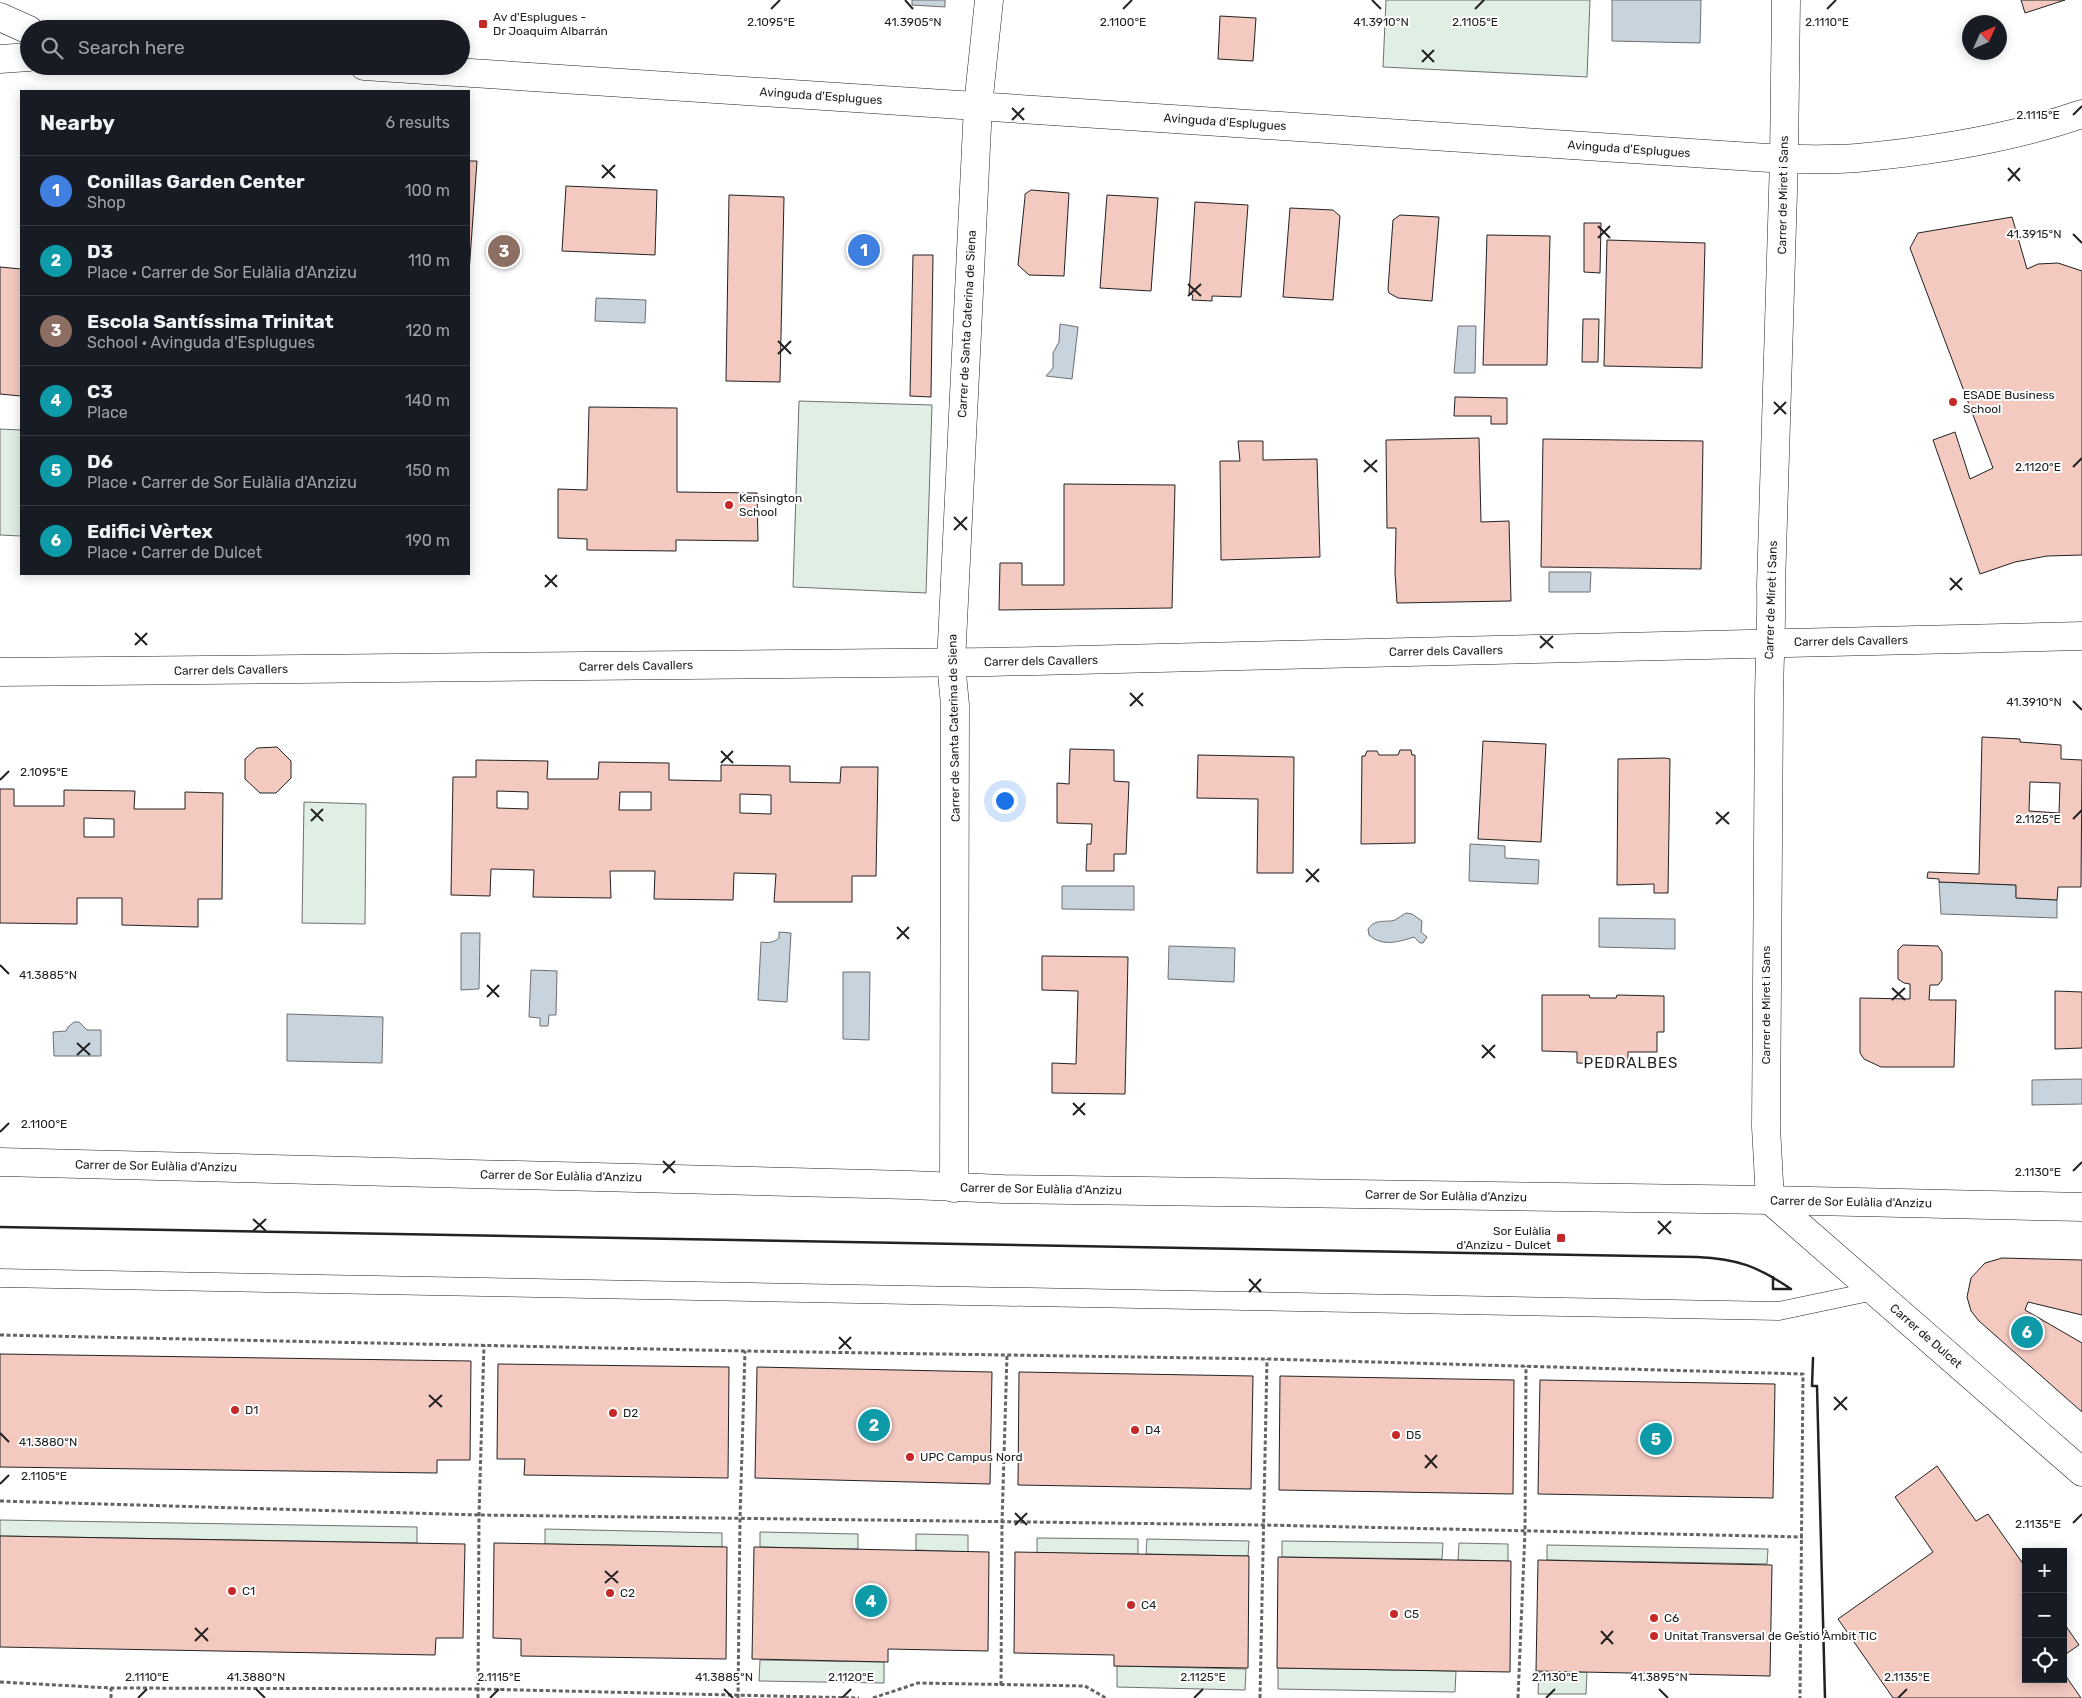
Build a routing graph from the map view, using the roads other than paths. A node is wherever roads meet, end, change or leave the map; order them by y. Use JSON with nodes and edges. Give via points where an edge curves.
{"nodes":[{"id":1,"x":989,"y":0,"type":"edge"},
{"id":2,"x":1786,"y":0,"type":"edge"},
{"id":3,"x":0,"y":17,"type":"edge"},
{"id":4,"x":20,"y":26,"type":"edge"},
{"id":5,"x":20,"y":58,"type":"edge"},
{"id":6,"x":0,"y":59,"type":"edge"},
{"id":7,"x":470,"y":73,"type":"edge"},
{"id":8,"x":978,"y":106,"type":"junction"},
{"id":9,"x":2082,"y":114,"type":"edge"},
{"id":10,"x":1784,"y":159,"type":"junction"},
{"id":11,"x":2082,"y":636,"type":"edge"},
{"id":12,"x":1770,"y":642,"type":"junction"},
{"id":13,"x":951,"y":663,"type":"junction"},
{"id":14,"x":0,"y":672,"type":"edge"},
{"id":15,"x":0,"y":1162,"type":"edge"},
{"id":16,"x":954,"y":1188,"type":"junction"},
{"id":17,"x":1770,"y":1200,"type":"junction"},
{"id":18,"x":2082,"y":1207,"type":"edge"},
{"id":19,"x":0,"y":1278,"type":"edge"},
{"id":20,"x":1874,"y":1291,"type":"junction"},
{"id":21,"x":2082,"y":1472,"type":"edge"}],
"edges":[{"from":1,"to":8,"type":"street","name":"Carrer de Santa Caterina de Siena"},
{"from":2,"to":10,"type":"street","name":"Carrer de Miret i Sans"},
{"from":3,"to":4,"type":"street"},
{"from":5,"to":6,"type":"street"},
{"from":7,"to":8,"type":"street","name":"Avinguda d'Esplugues"},
{"from":8,"to":10,"type":"street","name":"Avinguda d'Esplugues"},
{"from":8,"to":13,"type":"street","name":"Carrer de Santa Caterina de Siena"},
{"from":9,"to":10,"type":"street","name":"Avinguda d'Esplugues","via":[[1987,139],[1923,151],[1855,158]]},
{"from":10,"to":12,"type":"street","name":"Carrer de Miret i Sans"},
{"from":11,"to":12,"type":"street","name":"Carrer dels Cavallers"},
{"from":12,"to":13,"type":"street","name":"Carrer dels Cavallers"},
{"from":12,"to":17,"type":"street","name":"Carrer de Miret i Sans","via":[[1766,1128]]},
{"from":13,"to":14,"type":"street","name":"Carrer dels Cavallers"},
{"from":13,"to":16,"type":"street","name":"Carrer de Santa Caterina de Siena","via":[[955,706]]},
{"from":15,"to":16,"type":"street","name":"Carrer de Sor Eulàlia d'Anzizu"},
{"from":16,"to":17,"type":"street","name":"Carrer de Sor Eulàlia d'Anzizu"},
{"from":17,"to":18,"type":"street","name":"Carrer de Sor Eulàlia d'Anzizu"},
{"from":17,"to":20,"type":"street","name":"Carrer de Dulcet"},
{"from":19,"to":20,"type":"lane","via":[[1779,1311]]},
{"from":20,"to":21,"type":"street","name":"Carrer de Dulcet"}]}
